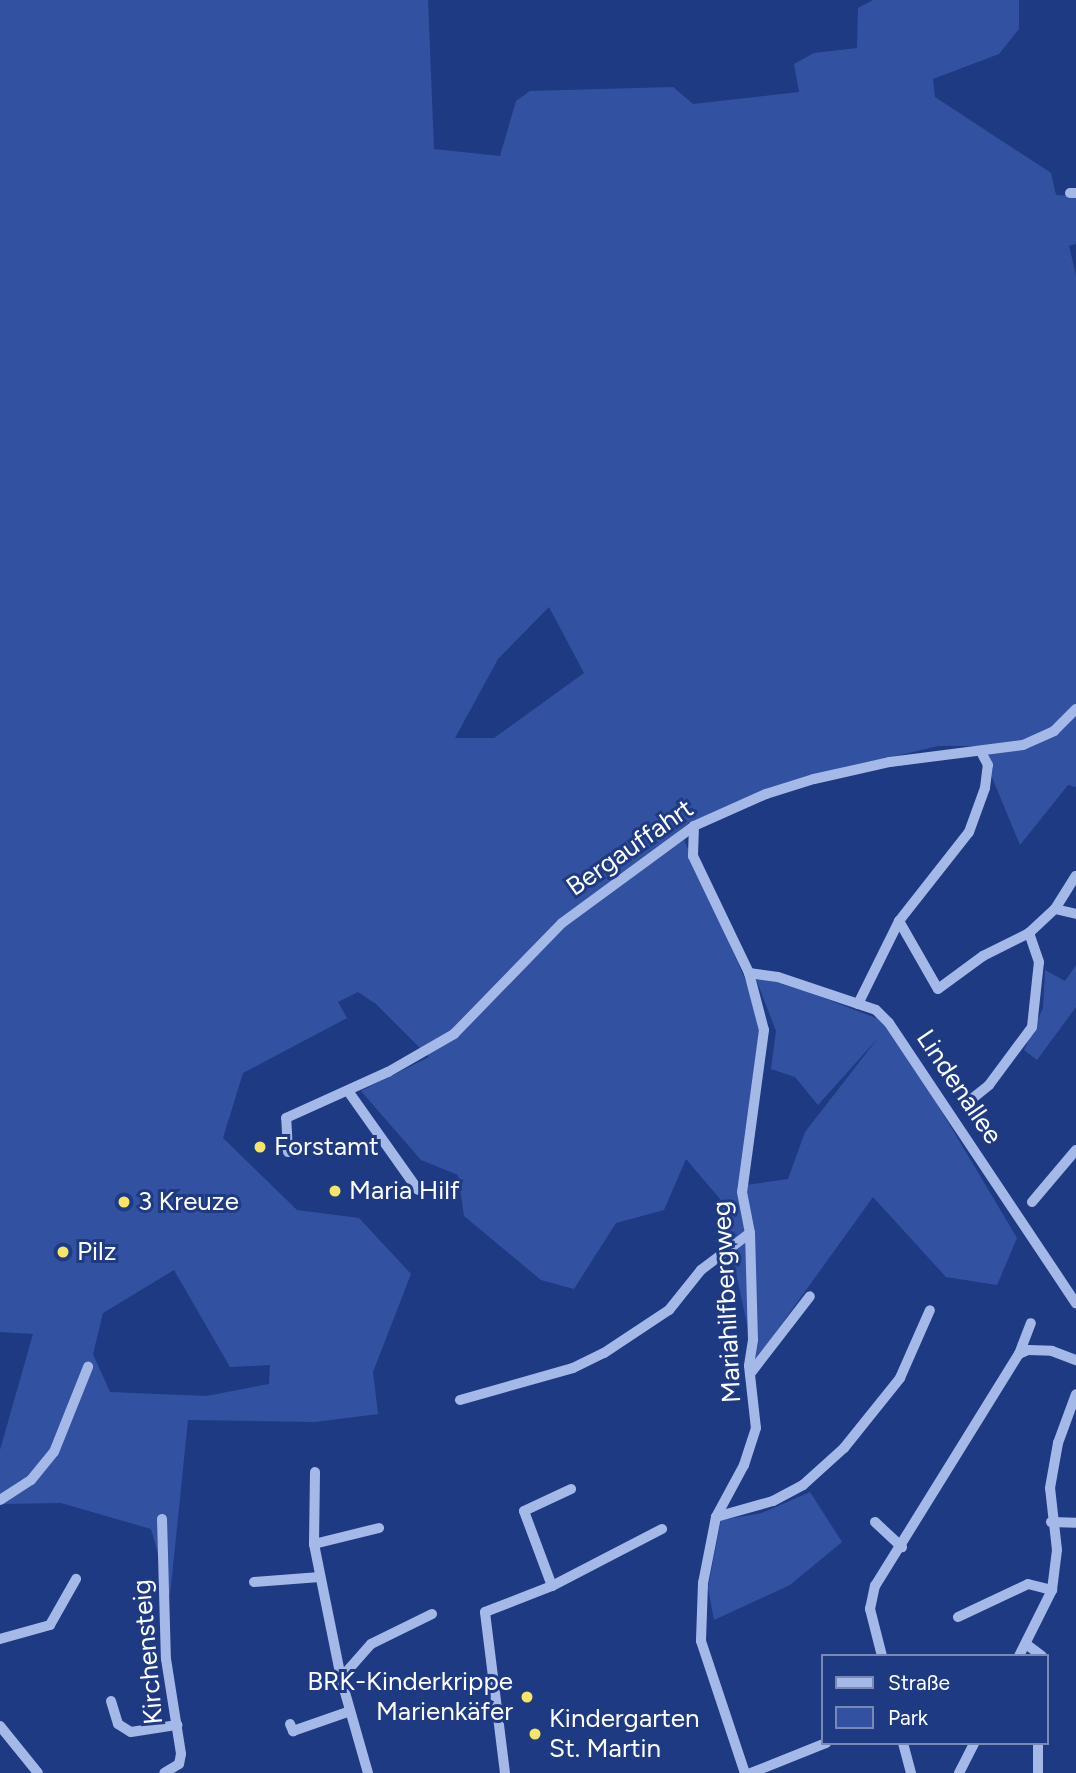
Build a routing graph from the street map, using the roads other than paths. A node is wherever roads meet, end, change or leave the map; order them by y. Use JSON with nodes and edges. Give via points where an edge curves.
{"nodes":[{"id":1,"x":1076,"y":709,"type":"edge"},
{"id":2,"x":981,"y":752,"type":"junction"},
{"id":3,"x":694,"y":826,"type":"junction"},
{"id":4,"x":1076,"y":876,"type":"edge"},
{"id":5,"x":1055,"y":909,"type":"junction"},
{"id":6,"x":1076,"y":914,"type":"edge"},
{"id":7,"x":899,"y":921,"type":"junction"},
{"id":8,"x":1029,"y":933,"type":"junction"},
{"id":9,"x":749,"y":973,"type":"junction"},
{"id":10,"x":859,"y":1004,"type":"junction"},
{"id":11,"x":348,"y":1091,"type":"junction"},
{"id":12,"x":973,"y":1098,"type":"dead end"},
{"id":13,"x":300,"y":1146,"type":"dead end"},
{"id":14,"x":1076,"y":1150,"type":"edge"},
{"id":15,"x":418,"y":1190,"type":"dead end"},
{"id":16,"x":1032,"y":1202,"type":"dead end"},
{"id":17,"x":750,"y":1233,"type":"junction"},
{"id":18,"x":810,"y":1296,"type":"dead end"},
{"id":19,"x":1076,"y":1303,"type":"edge"},
{"id":20,"x":930,"y":1310,"type":"dead end"},
{"id":21,"x":1031,"y":1323,"type":"dead end"},
{"id":22,"x":1019,"y":1354,"type":"junction"},
{"id":23,"x":1076,"y":1360,"type":"edge"},
{"id":24,"x":88,"y":1367,"type":"dead end"},
{"id":25,"x":750,"y":1374,"type":"junction"},
{"id":26,"x":1076,"y":1394,"type":"edge"},
{"id":27,"x":460,"y":1400,"type":"dead end"},
{"id":28,"x":316,"y":1472,"type":"dead end"},
{"id":29,"x":571,"y":1489,"type":"dead end"},
{"id":30,"x":0,"y":1500,"type":"edge"},
{"id":31,"x":716,"y":1517,"type":"junction"},
{"id":32,"x":162,"y":1518,"type":"dead end"},
{"id":33,"x":875,"y":1522,"type":"dead end"},
{"id":34,"x":1051,"y":1522,"type":"junction"},
{"id":35,"x":1076,"y":1523,"type":"edge"},
{"id":36,"x":379,"y":1528,"type":"dead end"},
{"id":37,"x":662,"y":1530,"type":"dead end"},
{"id":38,"x":314,"y":1544,"type":"junction"},
{"id":39,"x":902,"y":1547,"type":"junction"},
{"id":40,"x":320,"y":1577,"type":"junction"},
{"id":41,"x":76,"y":1579,"type":"dead end"},
{"id":42,"x":254,"y":1582,"type":"dead end"},
{"id":43,"x":552,"y":1586,"type":"junction"},
{"id":44,"x":1052,"y":1590,"type":"junction"},
{"id":45,"x":432,"y":1614,"type":"dead end"},
{"id":46,"x":958,"y":1617,"type":"dead end"},
{"id":47,"x":0,"y":1639,"type":"edge"},
{"id":48,"x":1026,"y":1644,"type":"junction"},
{"id":49,"x":881,"y":1654,"type":"edge"},
{"id":50,"x":1020,"y":1654,"type":"edge"},
{"id":51,"x":1039,"y":1654,"type":"edge"},
{"id":52,"x":341,"y":1678,"type":"junction"},
{"id":53,"x":111,"y":1701,"type":"dead end"},
{"id":54,"x":350,"y":1711,"type":"junction"},
{"id":55,"x":290,"y":1724,"type":"dead end"},
{"id":56,"x":177,"y":1725,"type":"junction"},
{"id":57,"x":0,"y":1726,"type":"edge"},
{"id":58,"x":821,"y":1745,"type":"edge"},
{"id":59,"x":904,"y":1745,"type":"edge"},
{"id":60,"x":973,"y":1745,"type":"edge"},
{"id":61,"x":1038,"y":1745,"type":"edge"},
{"id":62,"x":38,"y":1773,"type":"edge"},
{"id":63,"x":164,"y":1773,"type":"edge"},
{"id":64,"x":369,"y":1773,"type":"edge"},
{"id":65,"x":505,"y":1773,"type":"edge"},
{"id":66,"x":745,"y":1773,"type":"edge"},
{"id":67,"x":751,"y":1773,"type":"edge"},
{"id":68,"x":911,"y":1773,"type":"edge"},
{"id":69,"x":960,"y":1773,"type":"edge"},
{"id":70,"x":1038,"y":1773,"type":"edge"}],
"edges":[{"from":1,"to":2,"type":"street","name":"Bergauffahrt","via":[[1040,739]]},
{"from":2,"to":3,"type":"street","name":"Bergauffahrt","via":[[890,762],[814,779],[765,794]]},
{"from":2,"to":7,"type":"street","via":[[988,765],[985,788],[969,832]]},
{"from":3,"to":9,"type":"street","name":"Mariahilfbergweg","via":[[694,856]]},
{"from":3,"to":11,"type":"street","name":"Bergauffahrt","via":[[562,923],[454,1034]]},
{"from":4,"to":5,"type":"street"},
{"from":5,"to":6,"type":"street"},
{"from":5,"to":8,"type":"street"},
{"from":7,"to":8,"type":"street","via":[[938,989],[983,956]]},
{"from":7,"to":10,"type":"street"},
{"from":8,"to":12,"type":"street","via":[[1039,962],[1032,1027],[989,1085]]},
{"from":9,"to":10,"type":"street","name":"Lindenallee","via":[[778,977]]},
{"from":9,"to":17,"type":"street","name":"Mariahilfbergweg","via":[[764,1030],[742,1192]]},
{"from":10,"to":19,"type":"street","name":"Lindenallee","via":[[876,1010],[890,1023]]},
{"from":11,"to":13,"type":"street","name":"Bergauffahrt","via":[[286,1118],[287,1149]]},
{"from":11,"to":15,"type":"street"},
{"from":14,"to":16,"type":"street"},
{"from":17,"to":25,"type":"street","name":"Mariahilfbergweg"},
{"from":17,"to":27,"type":"street","via":[[701,1270],[669,1310],[604,1353],[573,1368]]},
{"from":18,"to":25,"type":"street"},
{"from":20,"to":31,"type":"street","via":[[900,1378],[844,1448],[793,1490]]},
{"from":21,"to":22,"type":"street"},
{"from":22,"to":23,"type":"street","via":[[1052,1351]]},
{"from":22,"to":39,"type":"street"},
{"from":24,"to":30,"type":"street","via":[[54,1451],[31,1480]]},
{"from":25,"to":31,"type":"street","name":"Mariahilfbergweg","via":[[755,1438]]},
{"from":26,"to":34,"type":"street","via":[[1053,1466]]},
{"from":28,"to":38,"type":"street"},
{"from":29,"to":43,"type":"street","via":[[524,1511]]},
{"from":31,"to":66,"type":"street","name":"Mariahilfbergweg","via":[[703,1584],[701,1641]]},
{"from":32,"to":56,"type":"street","name":"Kirchensteig","via":[[166,1659]]},
{"from":33,"to":39,"type":"street"},
{"from":34,"to":35,"type":"street"},
{"from":34,"to":44,"type":"street","via":[[1057,1550]]},
{"from":36,"to":38,"type":"street"},
{"from":37,"to":43,"type":"street"},
{"from":38,"to":40,"type":"street"},
{"from":39,"to":49,"type":"street","via":[[875,1586],[870,1609]]},
{"from":40,"to":42,"type":"street"},
{"from":40,"to":52,"type":"street"},
{"from":41,"to":47,"type":"street","via":[[50,1625]]},
{"from":43,"to":65,"type":"street","via":[[485,1612]]},
{"from":44,"to":46,"type":"street","via":[[1028,1584]]},
{"from":44,"to":48,"type":"street"},
{"from":45,"to":52,"type":"street","via":[[371,1644]]},
{"from":48,"to":50,"type":"street"},
{"from":48,"to":51,"type":"street"},
{"from":52,"to":54,"type":"street"},
{"from":53,"to":56,"type":"street","via":[[118,1724],[131,1732]]},
{"from":54,"to":55,"type":"street","via":[[293,1731]]},
{"from":54,"to":64,"type":"street"},
{"from":56,"to":63,"type":"street","name":"Kirchensteig","via":[[179,1764]]},
{"from":57,"to":62,"type":"street"},
{"from":58,"to":67,"type":"street"},
{"from":59,"to":68,"type":"street"},
{"from":60,"to":69,"type":"street"},
{"from":61,"to":70,"type":"street"}]}
